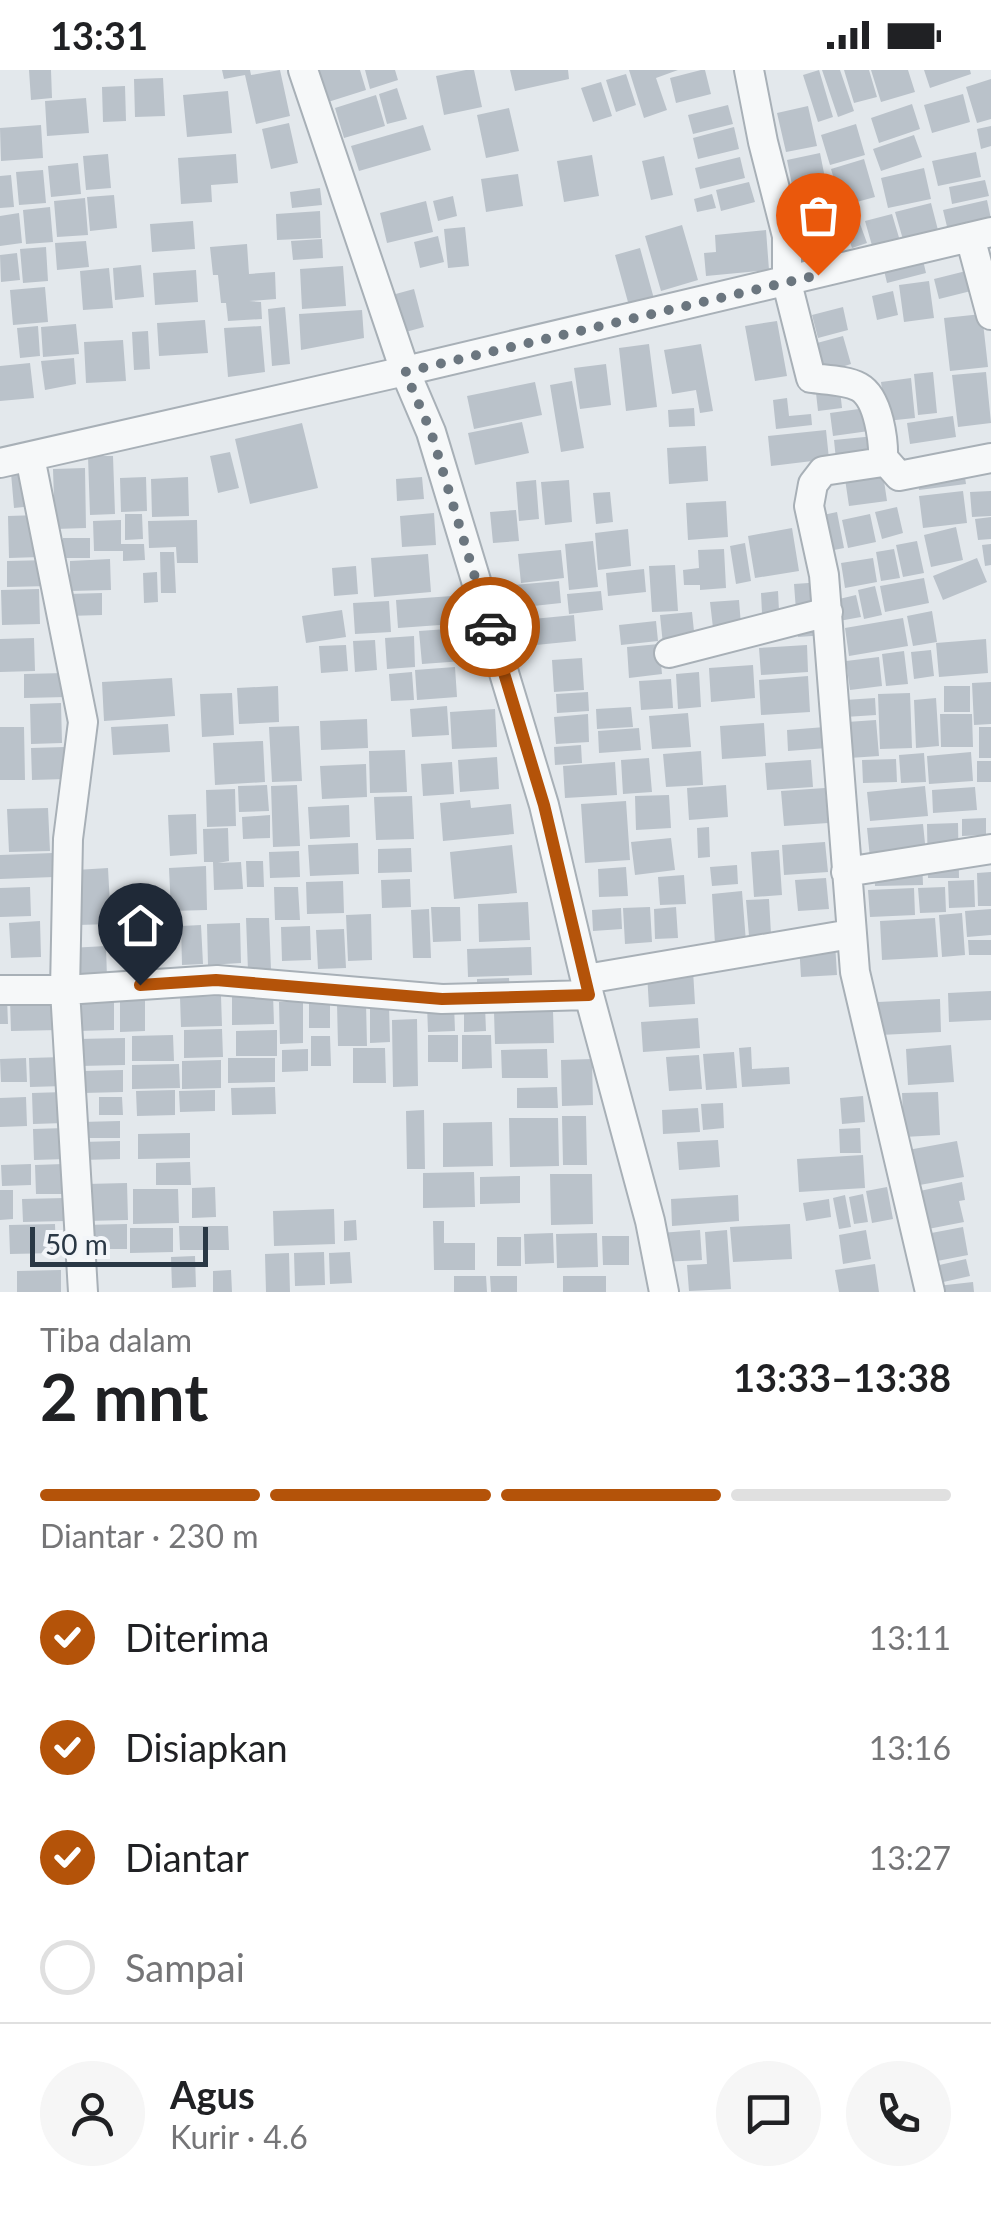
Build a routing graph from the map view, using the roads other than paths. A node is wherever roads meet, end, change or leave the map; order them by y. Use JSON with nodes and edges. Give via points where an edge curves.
{"nodes":[{"id":1,"x":302,"y":70,"type":"edge"},
{"id":2,"x":749,"y":70,"type":"edge"},
{"id":3,"x":981,"y":235,"type":"edge"},
{"id":4,"x":788,"y":282,"type":"junction"},
{"id":5,"x":991,"y":315,"type":"edge"},
{"id":6,"x":405,"y":372,"type":"junction"},
{"id":7,"x":30,"y":457,"type":"junction"},
{"id":8,"x":991,"y":458,"type":"edge"},
{"id":9,"x":884,"y":459,"type":"junction"},
{"id":10,"x":0,"y":463,"type":"edge"},
{"id":11,"x":828,"y":612,"type":"junction"},
{"id":12,"x":669,"y":653,"type":"dead end"},
{"id":13,"x":991,"y":849,"type":"edge"},
{"id":14,"x":846,"y":872,"type":"junction"},
{"id":15,"x":852,"y":934,"type":"junction"},
{"id":16,"x":587,"y":987,"type":"junction"},
{"id":17,"x":0,"y":990,"type":"edge"},
{"id":18,"x":64,"y":990,"type":"junction"},
{"id":19,"x":83,"y":1292,"type":"edge"},
{"id":20,"x":664,"y":1292,"type":"edge"},
{"id":21,"x":930,"y":1292,"type":"edge"}],
"edges":[{"from":1,"to":6,"type":"street"},
{"from":2,"to":4,"type":"street","via":[[787,236]]},
{"from":3,"to":4,"type":"street"},
{"from":3,"to":5,"type":"street"},
{"from":4,"to":6,"type":"street"},
{"from":4,"to":9,"type":"street","via":[[811,378],[858,387],[868,396]]},
{"from":6,"to":7,"type":"street"},
{"from":6,"to":16,"type":"street","via":[[431,432],[539,786]]},
{"from":7,"to":10,"type":"street"},
{"from":7,"to":18,"type":"street","via":[[83,722],[68,838]]},
{"from":8,"to":9,"type":"street","via":[[899,476]]},
{"from":9,"to":11,"type":"street","via":[[823,471],[810,492]]},
{"from":11,"to":12,"type":"street"},
{"from":11,"to":14,"type":"street"},
{"from":13,"to":14,"type":"street"},
{"from":14,"to":15,"type":"street"},
{"from":15,"to":16,"type":"street"},
{"from":15,"to":21,"type":"street","via":[[855,972]]},
{"from":16,"to":18,"type":"street","via":[[442,999],[216,980]]},
{"from":16,"to":20,"type":"street"},
{"from":17,"to":18,"type":"street"},
{"from":18,"to":19,"type":"street"}]}
